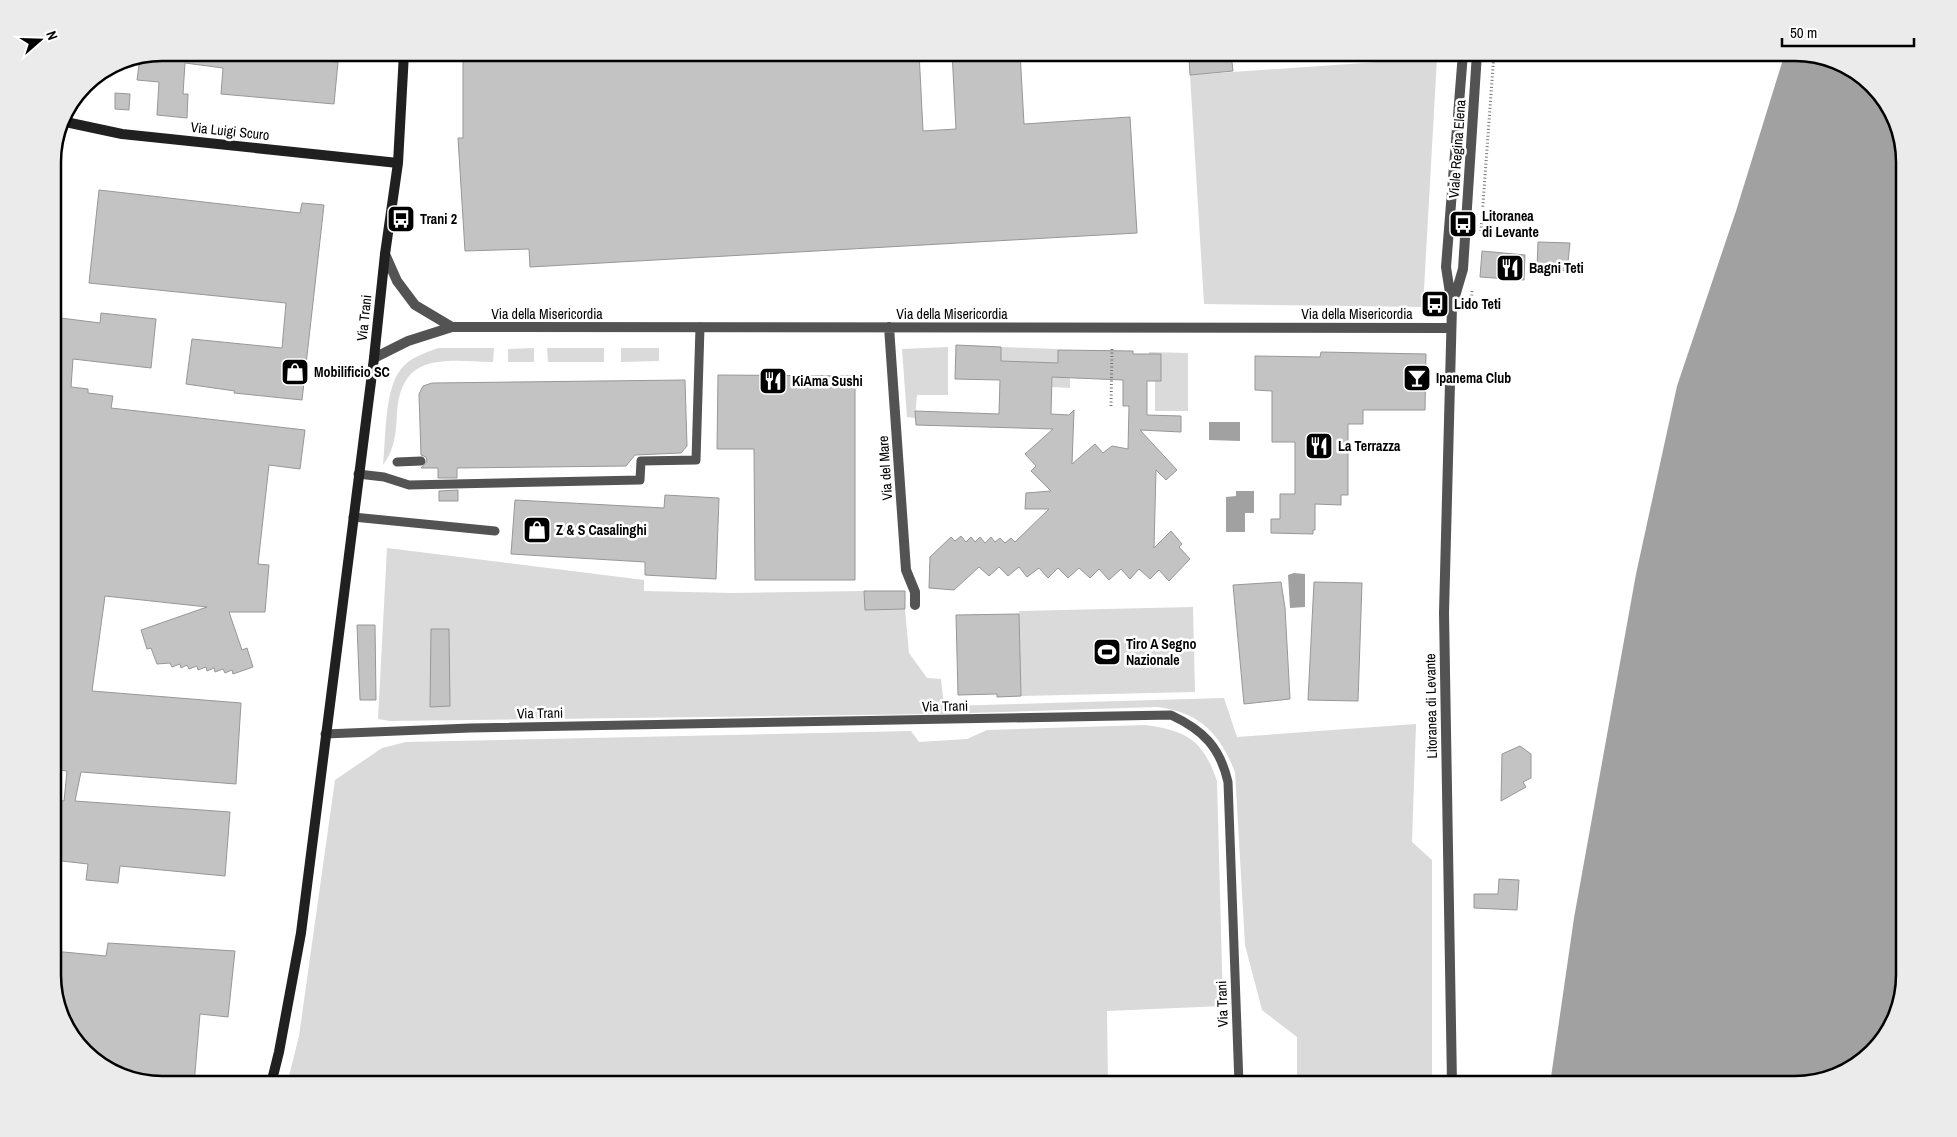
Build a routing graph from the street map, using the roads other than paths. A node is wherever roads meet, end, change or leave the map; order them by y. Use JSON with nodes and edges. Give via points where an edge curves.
{"nodes":[{"id":1,"x":404,"y":61,"type":"edge"},
{"id":2,"x":1462,"y":61,"type":"edge"},
{"id":3,"x":1476,"y":61,"type":"edge"},
{"id":4,"x":70,"y":123,"type":"edge"},
{"id":5,"x":398,"y":163,"type":"junction"},
{"id":6,"x":385,"y":254,"type":"junction"},
{"id":7,"x":1452,"y":306,"type":"junction"},
{"id":8,"x":889,"y":327,"type":"junction"},
{"id":9,"x":452,"y":328,"type":"junction"},
{"id":10,"x":700,"y":328,"type":"junction"},
{"id":11,"x":1451,"y":328,"type":"junction"},
{"id":12,"x":374,"y":358,"type":"junction"},
{"id":13,"x":421,"y":461,"type":"dead end"},
{"id":14,"x":397,"y":462,"type":"dead end"},
{"id":15,"x":358,"y":474,"type":"junction"},
{"id":16,"x":352,"y":517,"type":"junction"},
{"id":17,"x":495,"y":531,"type":"dead end"},
{"id":18,"x":915,"y":605,"type":"dead end"},
{"id":19,"x":325,"y":734,"type":"junction"},
{"id":20,"x":273,"y":1076,"type":"edge"},
{"id":21,"x":1239,"y":1076,"type":"edge"},
{"id":22,"x":1452,"y":1076,"type":"edge"}],
"edges":[{"from":1,"to":5,"type":"main road","name":"Via Trani"},
{"from":2,"to":7,"type":"street","name":"Viale Regina Elena","via":[[1446,267]]},
{"from":3,"to":7,"type":"street","name":"Viale Regina Elena","via":[[1463,268]]},
{"from":4,"to":5,"type":"main road","name":"Via Luigi Scuro","via":[[122,134]]},
{"from":5,"to":6,"type":"main road","name":"Via Trani"},
{"from":6,"to":9,"type":"street","via":[[397,280],[415,305]]},
{"from":6,"to":12,"type":"main road","name":"Via Trani"},
{"from":7,"to":11,"type":"street","name":"Viale Regina Elena"},
{"from":8,"to":10,"type":"street","name":"Via della Misericordia"},
{"from":8,"to":11,"type":"street","name":"Via della Misericordia"},
{"from":8,"to":18,"type":"street","name":"Via del Mare","via":[[906,570],[915,592]]},
{"from":9,"to":10,"type":"street","name":"Via della Misericordia"},
{"from":9,"to":12,"type":"street","name":"Via della Misericordia","via":[[408,341]]},
{"from":10,"to":15,"type":"lane","via":[[696,460],[641,461],[640,480],[409,485],[384,477]]},
{"from":11,"to":22,"type":"street","name":"Litoranea di Levante","via":[[1444,613]]},
{"from":12,"to":15,"type":"main road","name":"Via Trani"},
{"from":13,"to":14,"type":"lane"},
{"from":15,"to":16,"type":"main road","name":"Via Trani"},
{"from":16,"to":17,"type":"lane"},
{"from":16,"to":19,"type":"main road","name":"Via Trani"},
{"from":19,"to":20,"type":"main road","name":"Via Trani","via":[[301,932]]},
{"from":19,"to":21,"type":"lane","name":"Via Trani","via":[[470,728],[1171,715],[1190,724],[1216,750],[1228,782]]}]}
